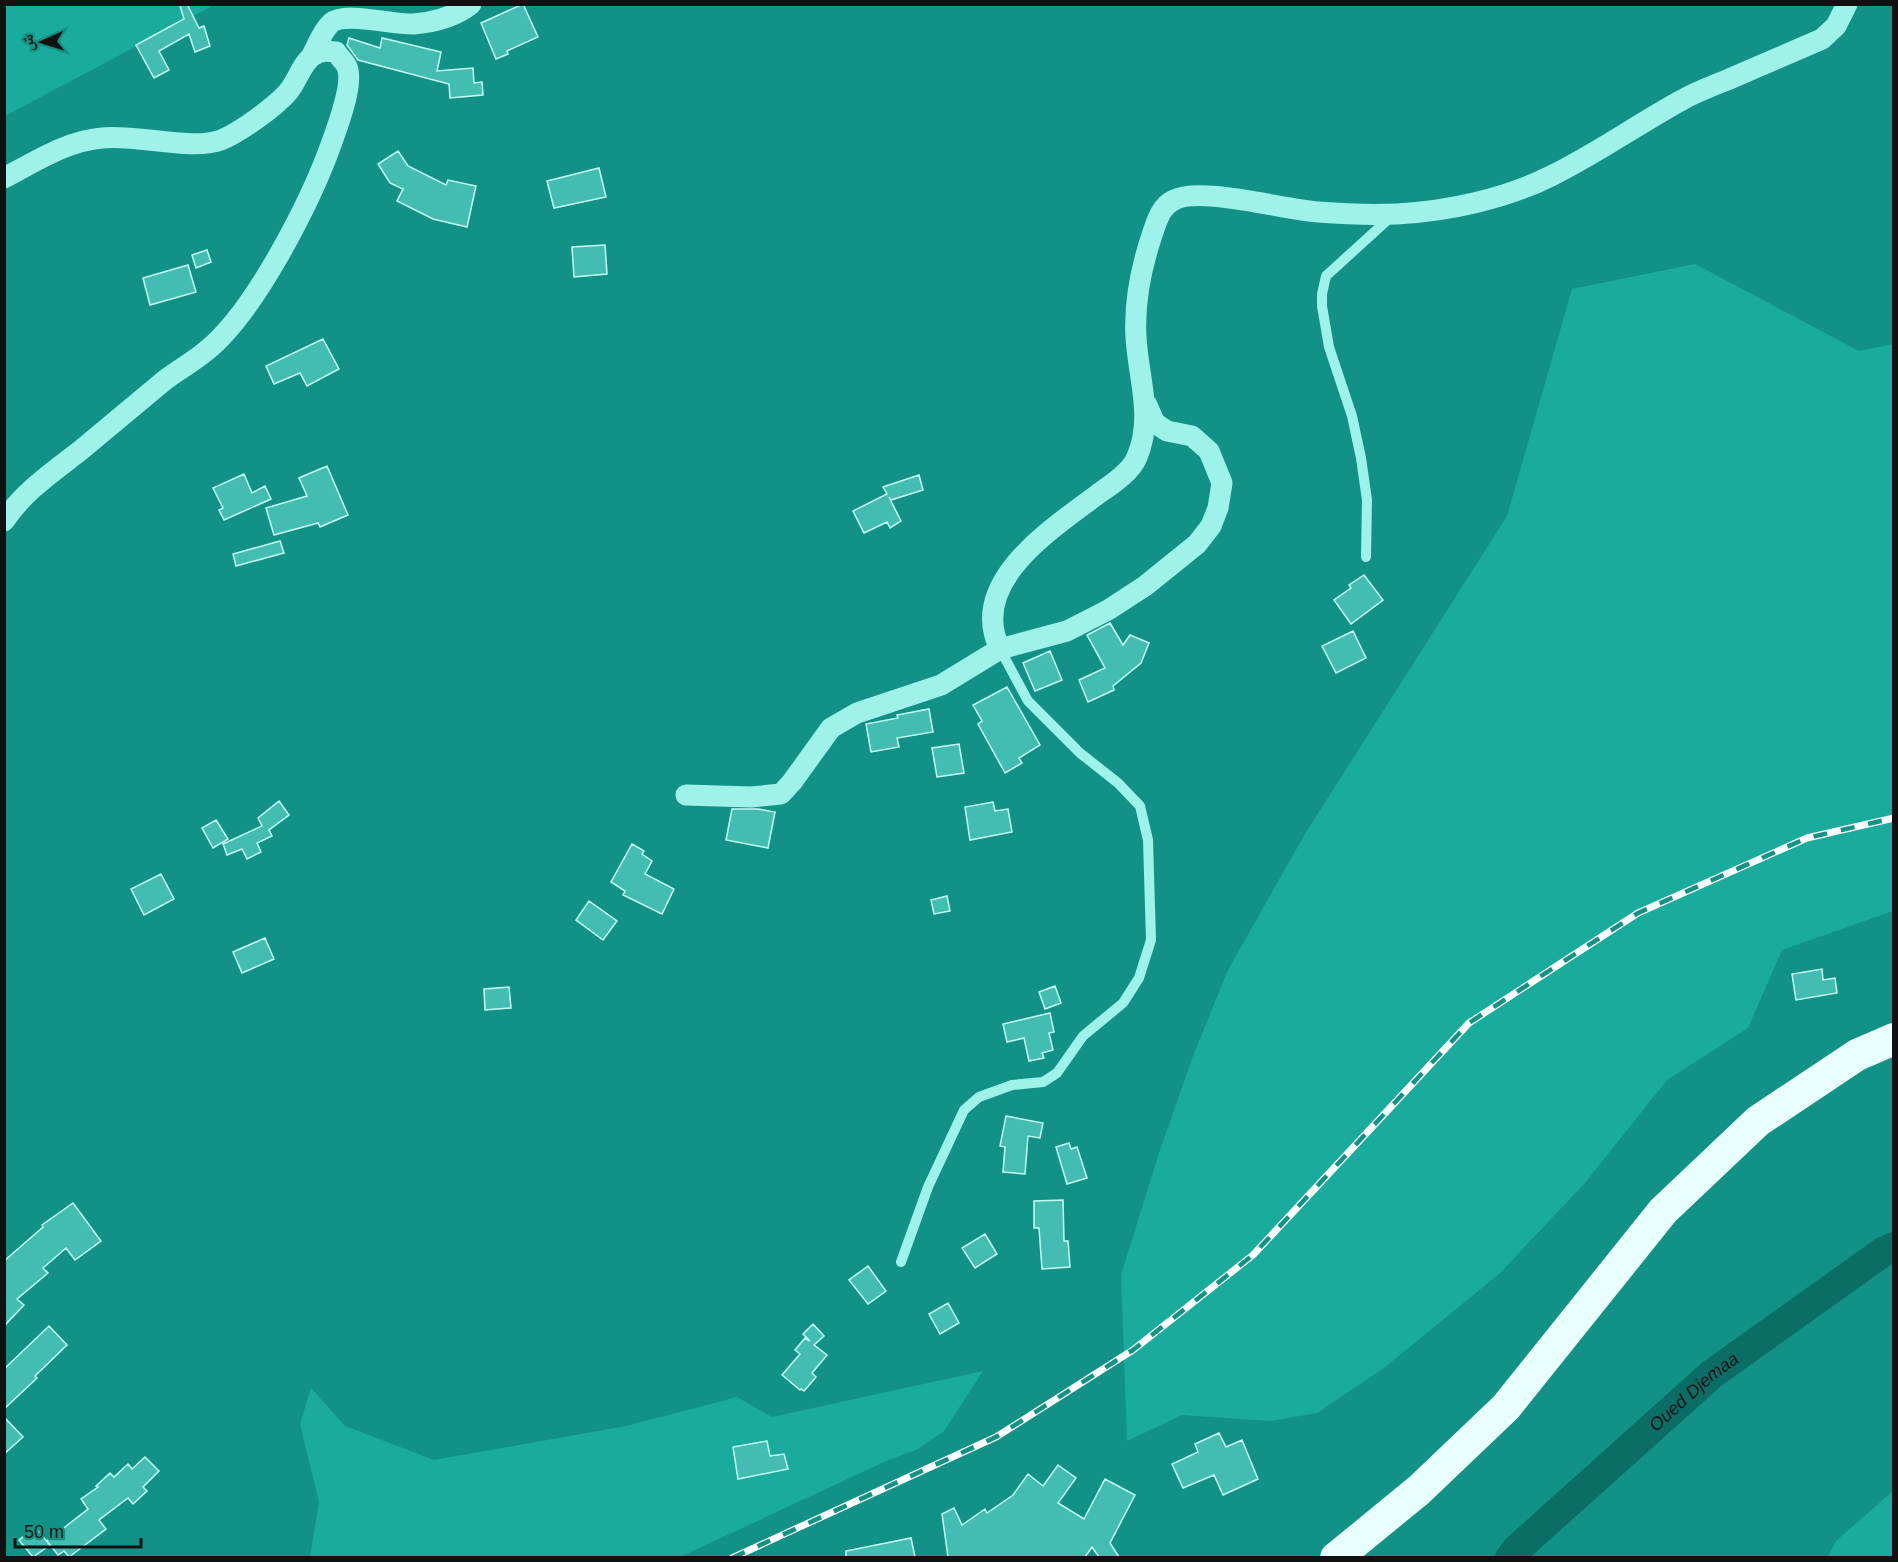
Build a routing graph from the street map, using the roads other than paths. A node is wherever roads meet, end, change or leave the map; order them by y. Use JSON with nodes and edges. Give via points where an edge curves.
{"nodes":[{"id":1,"x":471,"y":4,"type":"edge"},
{"id":2,"x":1847,"y":4,"type":"edge"},
{"id":3,"x":312,"y":55,"type":"junction"},
{"id":4,"x":4,"y":178,"type":"edge"},
{"id":5,"x":1395,"y":214,"type":"junction"},
{"id":6,"x":1145,"y":401,"type":"junction"},
{"id":7,"x":4,"y":521,"type":"edge"},
{"id":8,"x":1366,"y":557,"type":"dead end"},
{"id":9,"x":1000,"y":649,"type":"junction"},
{"id":10,"x":686,"y":795,"type":"dead end"},
{"id":11,"x":1893,"y":1039,"type":"edge"},
{"id":12,"x":901,"y":1262,"type":"dead end"},
{"id":13,"x":1335,"y":1557,"type":"edge"}],
"edges":[{"from":1,"to":3,"type":"street","via":[[441,20],[414,24],[344,17],[326,29]]},
{"from":2,"to":5,"type":"street","via":[[1836,26],[1822,39],[1685,98],[1551,176],[1515,192],[1471,203]]},
{"from":3,"to":4,"type":"street","via":[[289,91],[269,111],[221,140],[198,143],[102,137],[76,142]]},
{"from":3,"to":7,"type":"street","via":[[325,50],[336,52],[348,67],[342,114],[310,193],[251,299],[207,351],[165,380],[36,486]]},
{"from":5,"to":6,"type":"street","via":[[1316,212],[1195,195],[1174,199],[1160,212],[1143,263],[1136,304]]},
{"from":5,"to":8,"type":"lane","via":[[1326,276],[1322,294],[1329,347],[1361,458],[1367,500]]},
{"from":6,"to":9,"type":"street","via":[[1144,435],[1136,460],[1029,549],[1002,581],[992,609],[992,634]]},
{"from":6,"to":9,"type":"street","via":[[1155,423],[1167,432],[1192,436],[1209,451],[1222,483],[1211,526],[1197,544],[1163,572],[1108,610],[1067,632]]},
{"from":9,"to":10,"type":"street","via":[[941,685],[857,713],[831,729],[781,794]]},
{"from":9,"to":12,"type":"lane","via":[[1028,701],[1140,806],[1148,840],[1151,940],[1139,978],[1123,1003],[1083,1036],[1057,1073],[1043,1082],[1012,1085],[979,1097],[963,1110],[928,1187]]},
{"from":11,"to":13,"type":"main road","via":[[1857,1055],[1758,1121],[1663,1210],[1506,1407],[1419,1490]]}]}
